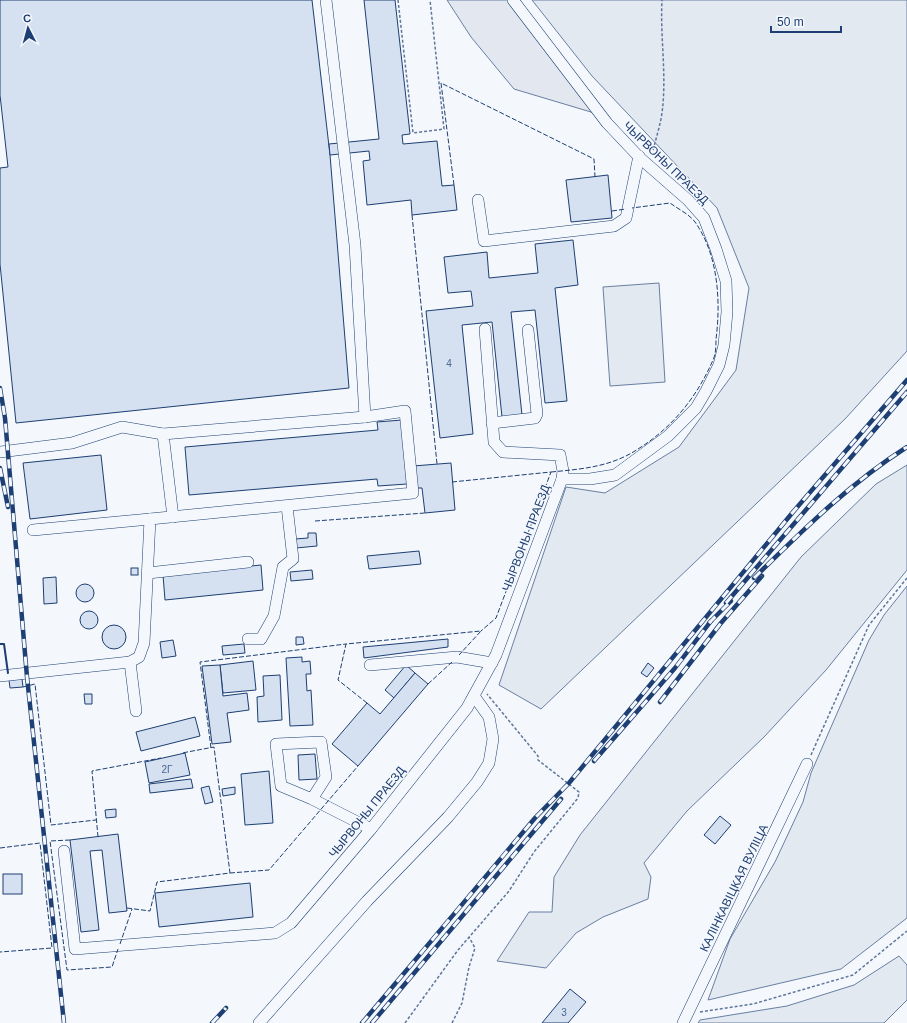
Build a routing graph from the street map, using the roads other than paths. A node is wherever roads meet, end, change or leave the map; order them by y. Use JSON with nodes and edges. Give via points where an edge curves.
{"nodes":[{"id":1,"x":326,"y":0,"type":"edge"},
{"id":2,"x":513,"y":0,"type":"edge"},
{"id":3,"x":639,"y":156,"type":"junction"},
{"id":4,"x":478,"y":200,"type":"dead end"},
{"id":5,"x":485,"y":329,"type":"dead end"},
{"id":6,"x":528,"y":330,"type":"dead end"},
{"id":7,"x":365,"y":417,"type":"junction"},
{"id":8,"x":492,"y":423,"type":"junction"},
{"id":9,"x":163,"y":434,"type":"junction"},
{"id":10,"x":0,"y":452,"type":"edge"},
{"id":11,"x":562,"y":479,"type":"junction"},
{"id":12,"x":287,"y":506,"type":"junction"},
{"id":13,"x":173,"y":517,"type":"junction"},
{"id":14,"x":150,"y":519,"type":"junction"},
{"id":15,"x":33,"y":530,"type":"dead end"},
{"id":16,"x":248,"y":562,"type":"dead end"},
{"id":17,"x":148,"y":572,"type":"junction"},
{"id":18,"x":248,"y":639,"type":"dead end"},
{"id":19,"x":130,"y":662,"type":"junction"},
{"id":20,"x":492,"y":663,"type":"junction"},
{"id":21,"x":370,"y":665,"type":"dead end"},
{"id":22,"x":0,"y":676,"type":"edge"},
{"id":23,"x":474,"y":696,"type":"junction"},
{"id":24,"x":136,"y":711,"type":"dead end"},
{"id":25,"x":807,"y":764,"type":"road end"},
{"id":26,"x":312,"y":799,"type":"junction"},
{"id":27,"x":371,"y":829,"type":"junction"},
{"id":28,"x":64,"y":850,"type":"dead end"},
{"id":29,"x":686,"y":1018,"type":"edge"},
{"id":30,"x":259,"y":1023,"type":"edge"}],
"edges":[{"from":1,"to":7,"type":"street","via":[[355,245]]},
{"from":2,"to":3,"type":"street","name":"ЧЫРВОНЫ ПРАЕЗД","via":[[607,123]]},
{"from":3,"to":4,"type":"street","via":[[626,218],[614,226],[484,241]]},
{"from":3,"to":11,"type":"street","name":"ЧЫРВОНЫ ПРАЕЗД","via":[[704,218],[726,281],[724,345],[718,366],[696,408],[668,436],[616,475]]},
{"from":5,"to":8,"type":"street"},
{"from":6,"to":8,"type":"street","via":[[536,418]]},
{"from":7,"to":9,"type":"street"},
{"from":7,"to":12,"type":"street","via":[[405,411],[413,493]]},
{"from":8,"to":11,"type":"street","via":[[494,442],[503,452],[560,455],[564,471]]},
{"from":9,"to":10,"type":"street","via":[[122,427],[72,443]]},
{"from":9,"to":13,"type":"street"},
{"from":11,"to":20,"type":"street","name":"ЧЫРВОНЫ ПРАЕЗД"},
{"from":12,"to":13,"type":"street"},
{"from":12,"to":18,"type":"street","via":[[293,559],[283,567],[271,622],[261,639]]},
{"from":13,"to":14,"type":"street"},
{"from":14,"to":15,"type":"street"},
{"from":14,"to":17,"type":"street"},
{"from":16,"to":17,"type":"street"},
{"from":17,"to":19,"type":"street","via":[[144,643],[139,657]]},
{"from":19,"to":22,"type":"street"},
{"from":19,"to":24,"type":"street"},
{"from":20,"to":21,"type":"street","via":[[457,657]]},
{"from":20,"to":23,"type":"street","name":"ЧЫРВОНЫ ПРАЕЗД"},
{"from":23,"to":27,"type":"street","name":"ЧЫРВОНЫ ПРАЕЗД"},
{"from":23,"to":30,"type":"street","via":[[489,717],[493,739],[489,763],[477,782]]},
{"from":25,"to":29,"type":"street","name":"КАЛІНКАВІЦКАЯ ВУЛІЦА"},
{"from":26,"to":26,"type":"street","via":[[281,786],[276,744],[321,742],[326,777]]},
{"from":26,"to":27,"type":"street"},
{"from":27,"to":28,"type":"street","name":"ЧЫРВОНЫ ПРАЕЗД","via":[[291,923],[275,934],[75,950]]}]}
